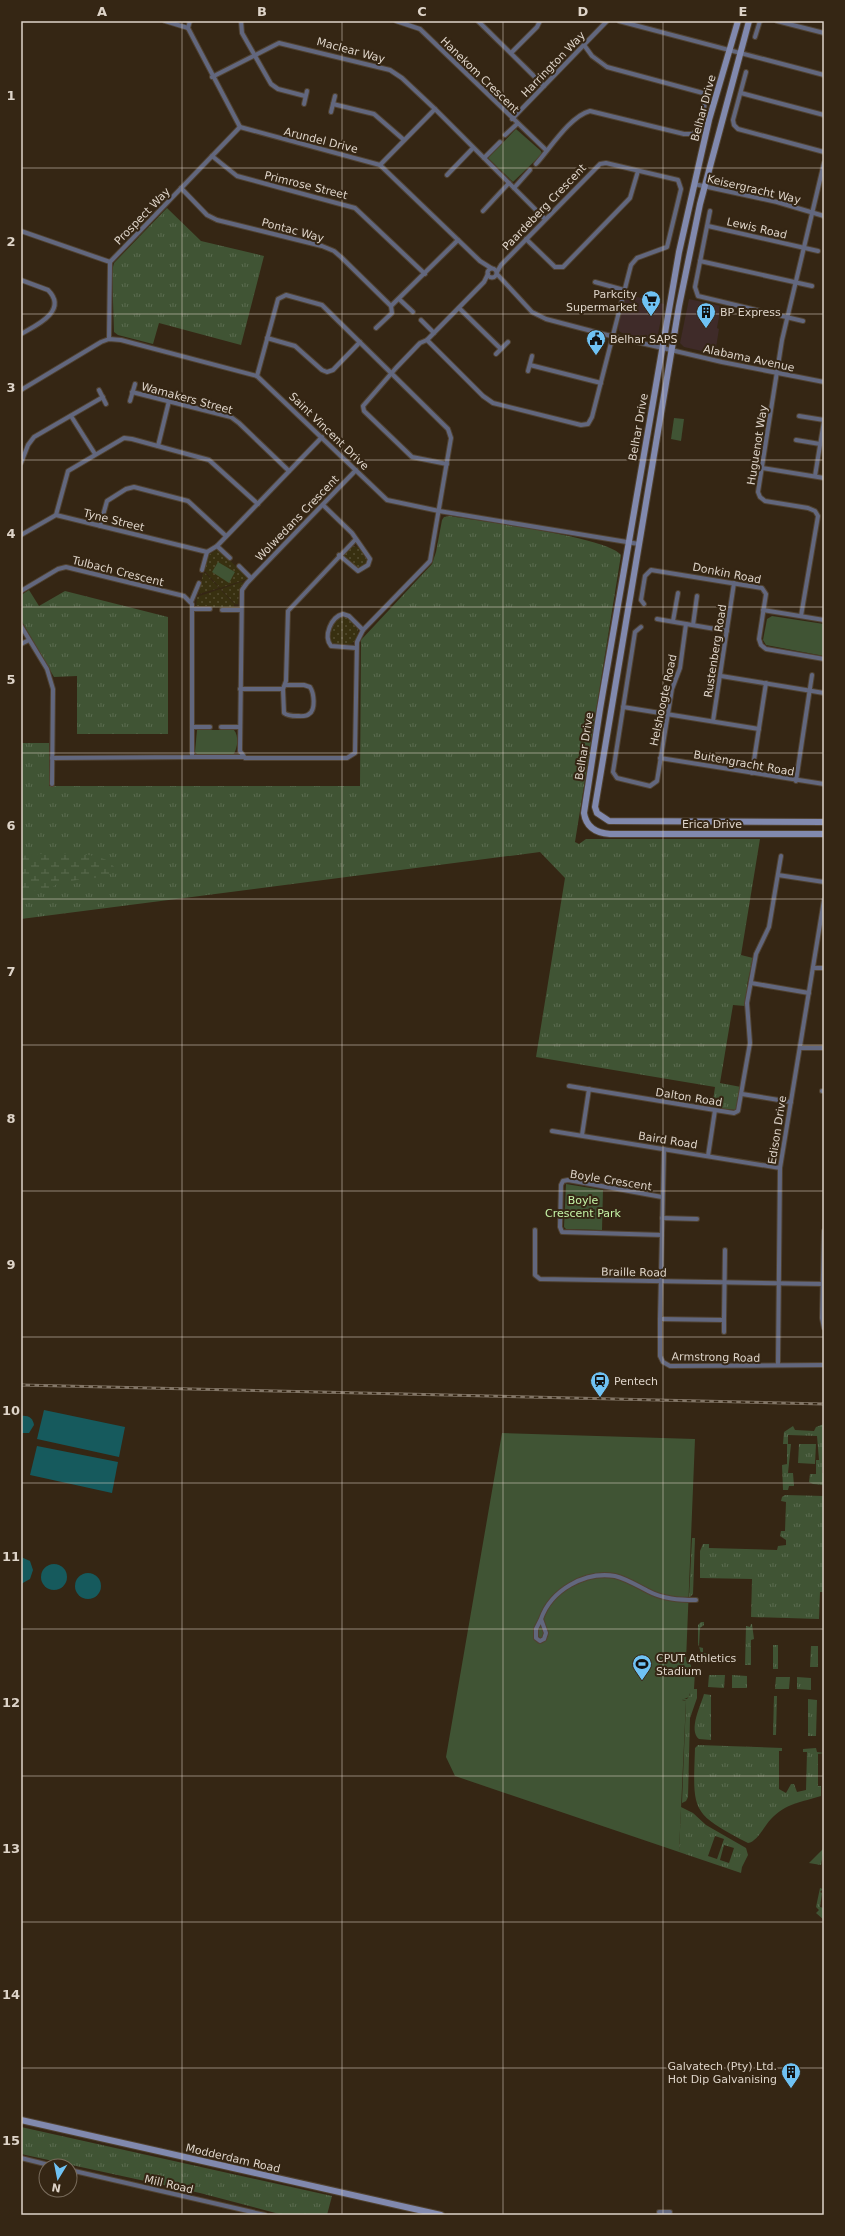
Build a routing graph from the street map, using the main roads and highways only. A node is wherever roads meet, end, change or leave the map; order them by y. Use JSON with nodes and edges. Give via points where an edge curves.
{"nodes":[{"id":1,"x":738,"y":21,"type":"edge"},
{"id":2,"x":749,"y":21,"type":"edge"},
{"id":3,"x":609,"y":821,"type":"joint"},
{"id":4,"x":824,"y":822,"type":"edge"},
{"id":5,"x":600,"y":833,"type":"joint"},
{"id":6,"x":824,"y":834,"type":"edge"},
{"id":7,"x":21,"y":2120,"type":"edge"},
{"id":8,"x":441,"y":2215,"type":"edge"}],
"edges":[{"from":1,"to":5,"type":"main road","name":"Belhar Drive","via":[[693,184],[662,348],[584,812],[585,820]]},
{"from":2,"to":3,"type":"main road","name":"Belhar Drive","via":[[705,186],[671,350],[595,800],[597,813]]},
{"from":3,"to":4,"type":"main road","name":"Erica Drive"},
{"from":5,"to":6,"type":"main road","name":"Erica Drive"},
{"from":7,"to":8,"type":"main road","name":"Modderdam Road"}]}
